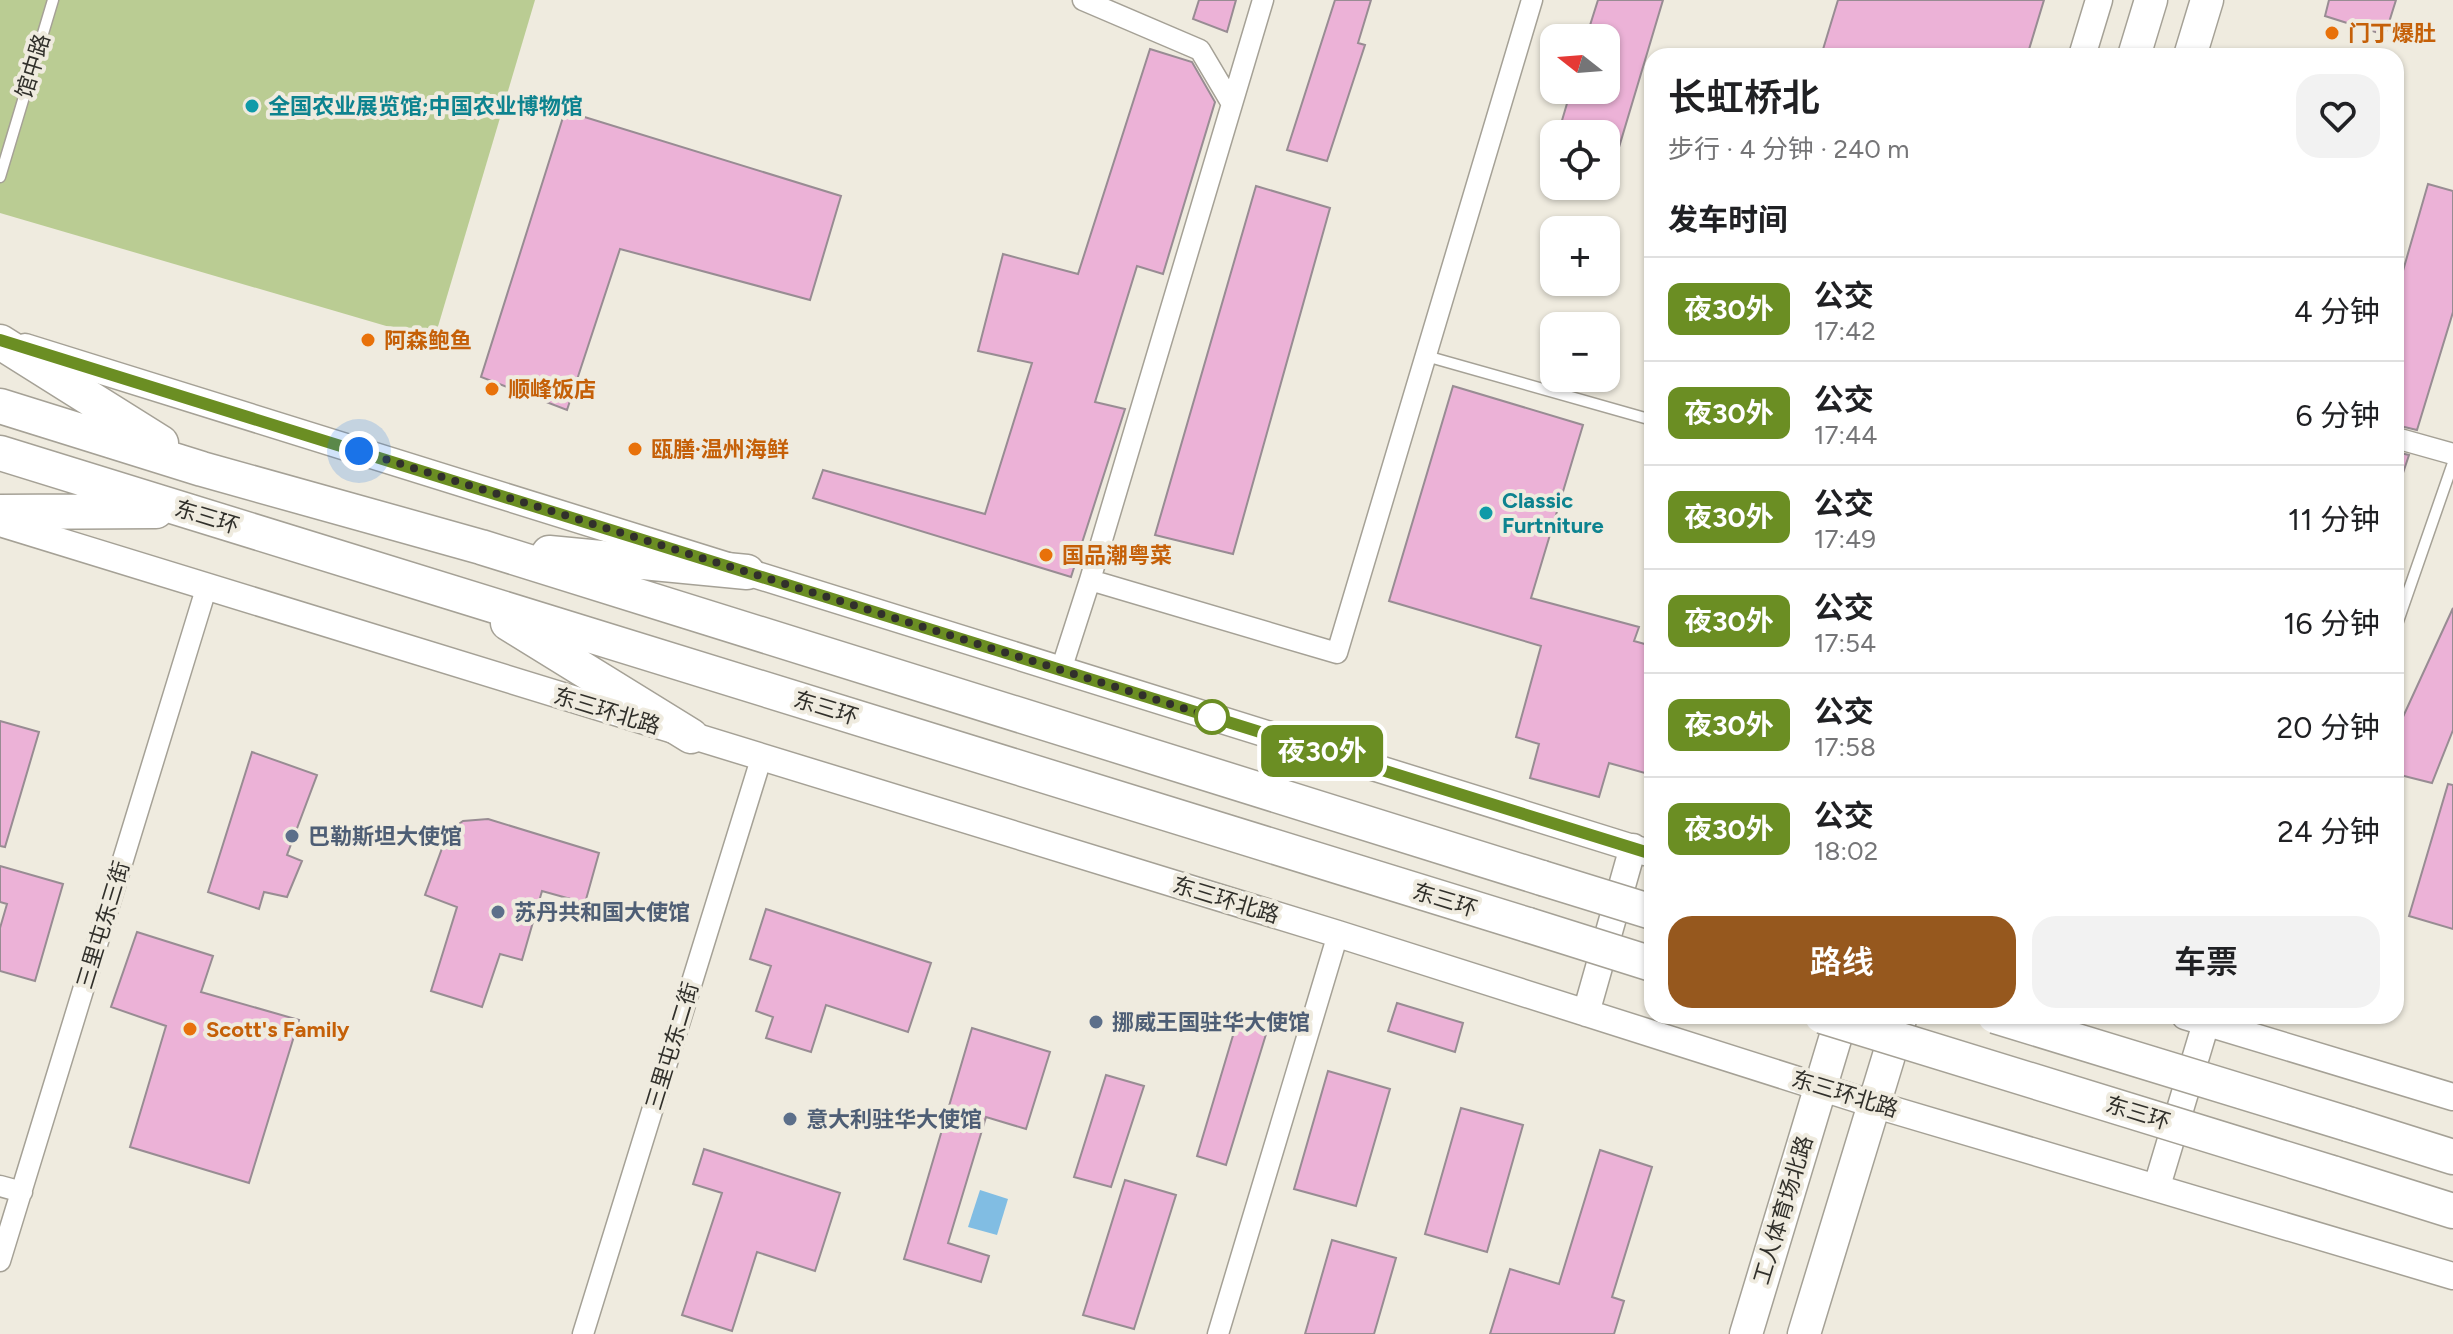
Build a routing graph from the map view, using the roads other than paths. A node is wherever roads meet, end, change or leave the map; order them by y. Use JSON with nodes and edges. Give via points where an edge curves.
{"nodes":[{"id":1,"x":53,"y":0,"type":"edge"},
{"id":2,"x":1083,"y":0,"type":"edge"},
{"id":3,"x":1263,"y":0,"type":"edge"},
{"id":4,"x":1532,"y":0,"type":"edge"},
{"id":5,"x":2099,"y":0,"type":"edge"},
{"id":6,"x":2151,"y":0,"type":"edge"},
{"id":7,"x":2207,"y":0,"type":"edge"},
{"id":8,"x":2084,"y":48,"type":"edge"},
{"id":9,"x":2136,"y":48,"type":"edge"},
{"id":10,"x":2192,"y":48,"type":"edge"},
{"id":11,"x":1232,"y":104,"type":"junction"},
{"id":12,"x":0,"y":177,"type":"edge"},
{"id":13,"x":0,"y":341,"type":"edge"},
{"id":14,"x":1426,"y":356,"type":"junction"},
{"id":15,"x":0,"y":406,"type":"edge"},
{"id":16,"x":1644,"y":418,"type":"edge"},
{"id":17,"x":2404,"y":440,"type":"edge"},
{"id":18,"x":0,"y":453,"type":"edge"},
{"id":19,"x":2453,"y":454,"type":"edge"},
{"id":20,"x":2453,"y":463,"type":"edge"},
{"id":21,"x":202,"y":469,"type":"junction"},
{"id":22,"x":189,"y":511,"type":"junction"},
{"id":23,"x":0,"y":512,"type":"edge"},
{"id":24,"x":0,"y":523,"type":"edge"},
{"id":25,"x":481,"y":547,"type":"junction"},
{"id":26,"x":747,"y":572,"type":"junction"},
{"id":27,"x":1090,"y":580,"type":"junction"},
{"id":28,"x":206,"y":589,"type":"junction"},
{"id":29,"x":467,"y":597,"type":"junction"},
{"id":30,"x":2404,"y":604,"type":"edge"},
{"id":31,"x":1061,"y":670,"type":"junction"},
{"id":32,"x":691,"y":736,"type":"junction"},
{"id":33,"x":761,"y":759,"type":"junction"},
{"id":34,"x":1642,"y":850,"type":"edge"},
{"id":35,"x":1644,"y":910,"type":"edge"},
{"id":36,"x":1338,"y":934,"type":"junction"},
{"id":37,"x":1644,"y":961,"type":"edge"},
{"id":38,"x":1586,"y":1013,"type":"junction"},
{"id":39,"x":1840,"y":1024,"type":"edge"},
{"id":40,"x":1848,"y":1024,"type":"edge"},
{"id":41,"x":1898,"y":1024,"type":"edge"},
{"id":42,"x":2021,"y":1024,"type":"edge"},
{"id":43,"x":2195,"y":1024,"type":"edge"},
{"id":44,"x":2212,"y":1024,"type":"edge"},
{"id":45,"x":1820,"y":1087,"type":"junction"},
{"id":46,"x":2453,"y":1097,"type":"edge"},
{"id":47,"x":1873,"y":1104,"type":"junction"},
{"id":48,"x":2453,"y":1157,"type":"edge"},
{"id":49,"x":0,"y":1186,"type":"edge"},
{"id":50,"x":2157,"y":1186,"type":"junction"},
{"id":51,"x":22,"y":1192,"type":"junction"},
{"id":52,"x":2453,"y":1211,"type":"edge"},
{"id":53,"x":0,"y":1261,"type":"edge"},
{"id":54,"x":2453,"y":1276,"type":"edge"},
{"id":55,"x":583,"y":1334,"type":"edge"},
{"id":56,"x":1218,"y":1334,"type":"edge"},
{"id":57,"x":1746,"y":1334,"type":"edge"},
{"id":58,"x":1804,"y":1334,"type":"edge"}],
"edges":[{"from":1,"to":12,"type":"lane","name":"馆中路"},
{"from":2,"to":11,"type":"street","via":[[1200,50]]},
{"from":3,"to":11,"type":"street"},
{"from":4,"to":14,"type":"street"},
{"from":5,"to":8,"type":"street"},
{"from":6,"to":9,"type":"main road"},
{"from":7,"to":10,"type":"main road"},
{"from":11,"to":27,"type":"street"},
{"from":13,"to":21,"type":"highway"},
{"from":13,"to":26,"type":"street"},
{"from":14,"to":16,"type":"lane"},
{"from":14,"to":27,"type":"street","via":[[1337,653]]},
{"from":15,"to":21,"type":"highway","name":"东三环"},
{"from":17,"to":19,"type":"street"},
{"from":18,"to":22,"type":"highway","name":"东三环"},
{"from":20,"to":30,"type":"lane"},
{"from":21,"to":25,"type":"highway","name":"东三环"},
{"from":22,"to":23,"type":"highway"},
{"from":22,"to":29,"type":"highway","name":"东三环"},
{"from":24,"to":28,"type":"street","name":"东三环北路"},
{"from":25,"to":26,"type":"highway"},
{"from":25,"to":35,"type":"highway","name":"东三环","bridge":true},
{"from":26,"to":31,"type":"street"},
{"from":27,"to":31,"type":"street"},
{"from":28,"to":32,"type":"street","name":"东三环北路"},
{"from":28,"to":51,"type":"street","name":"三里屯东三街"},
{"from":29,"to":32,"type":"highway"},
{"from":29,"to":37,"type":"highway","name":"东三环","bridge":true},
{"from":31,"to":34,"type":"street"},
{"from":32,"to":33,"type":"street","name":"东三环北路"},
{"from":33,"to":36,"type":"street","name":"东三环北路"},
{"from":33,"to":55,"type":"street","name":"三里屯东二街"},
{"from":34,"to":38,"type":"street"},
{"from":36,"to":38,"type":"street","name":"东三环北路"},
{"from":36,"to":56,"type":"street"},
{"from":38,"to":45,"type":"street","name":"东三环北路"},
{"from":39,"to":45,"type":"main road","name":"工人体育场北路"},
{"from":40,"to":52,"type":"highway","name":"东三环","bridge":true},
{"from":41,"to":47,"type":"main road"},
{"from":42,"to":48,"type":"highway","bridge":true},
{"from":43,"to":50,"type":"street"},
{"from":44,"to":46,"type":"street"},
{"from":45,"to":47,"type":"street","name":"东三环北路"},
{"from":45,"to":57,"type":"main road","name":"工人体育场北路"},
{"from":47,"to":50,"type":"street","name":"东三环北路"},
{"from":47,"to":58,"type":"main road"},
{"from":49,"to":51,"type":"street"},
{"from":50,"to":54,"type":"street","name":"东三环北路"},
{"from":51,"to":53,"type":"street","name":"三里屯东三街"}]}
